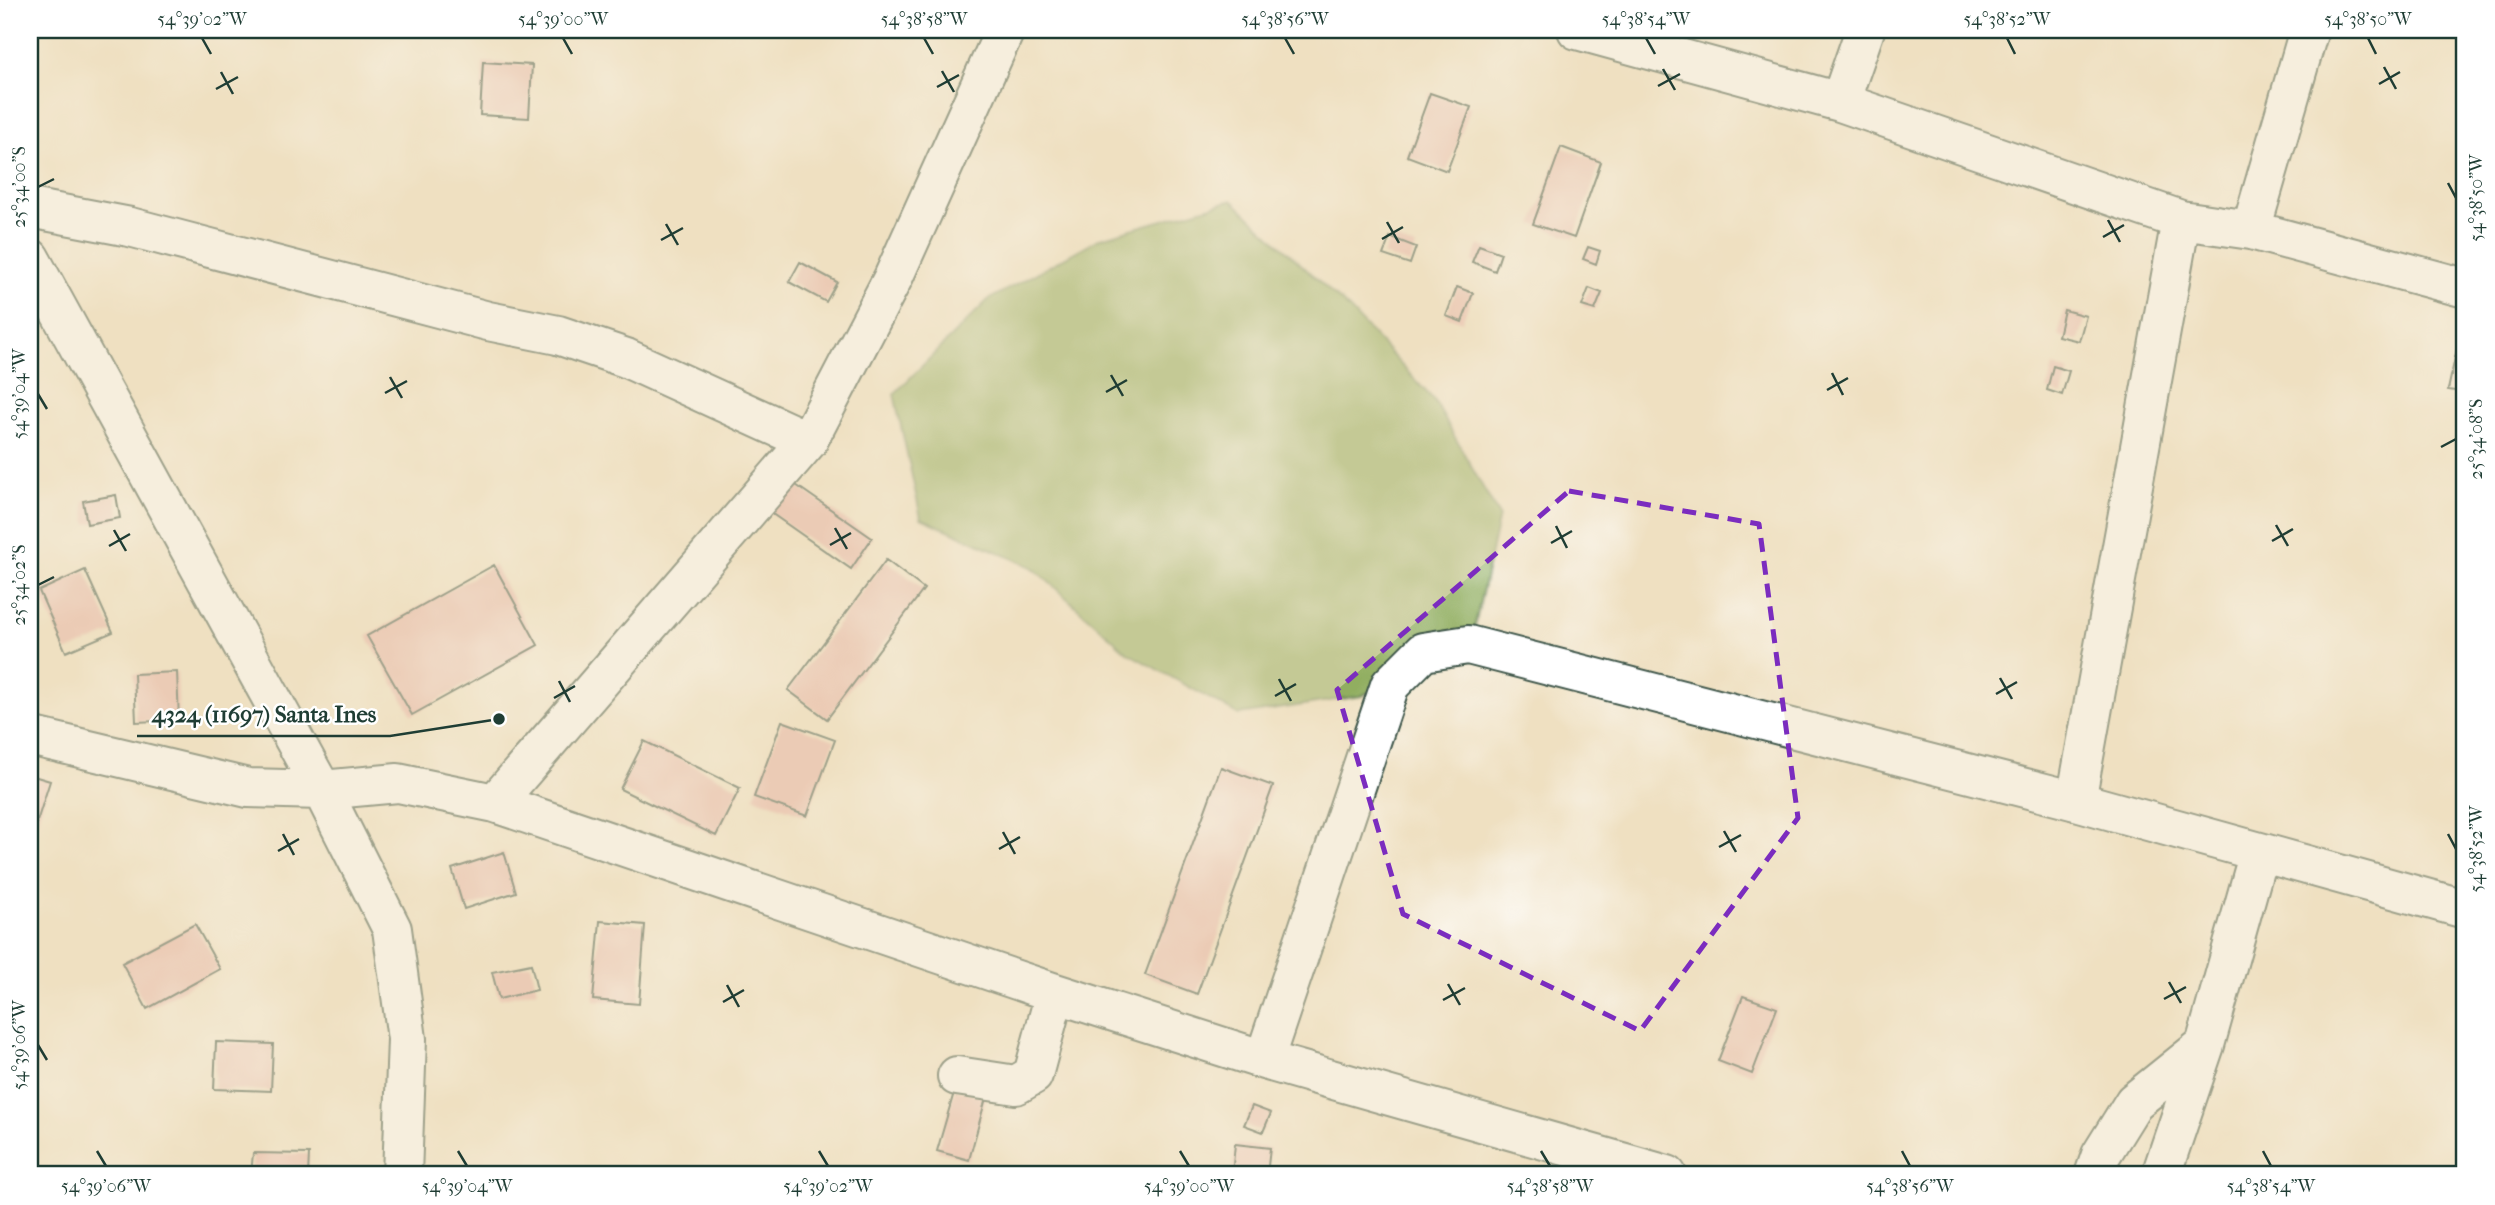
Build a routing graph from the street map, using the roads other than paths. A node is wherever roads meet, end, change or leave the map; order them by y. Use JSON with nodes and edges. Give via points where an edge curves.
{"nodes":[{"id":1,"x":1005,"y":30,"type":"edge"},
{"id":2,"x":1577,"y":30,"type":"edge"},
{"id":3,"x":1865,"y":30,"type":"edge"},
{"id":4,"x":2309,"y":30,"type":"edge"},
{"id":5,"x":1840,"y":102,"type":"junction"},
{"id":6,"x":30,"y":208,"type":"edge"},
{"id":7,"x":2181,"y":220,"type":"junction"},
{"id":8,"x":2251,"y":230,"type":"junction"},
{"id":9,"x":30,"y":258,"type":"edge"},
{"id":10,"x":2465,"y":288,"type":"edge"},
{"id":11,"x":808,"y":441,"type":"junction"},
{"id":12,"x":30,"y":736,"type":"edge"},
{"id":13,"x":322,"y":790,"type":"junction"},
{"id":14,"x":2076,"y":801,"type":"junction"},
{"id":15,"x":495,"y":803,"type":"junction"},
{"id":16,"x":2259,"y":852,"type":"junction"},
{"id":17,"x":2465,"y":909,"type":"edge"},
{"id":18,"x":1055,"y":993,"type":"junction"},
{"id":19,"x":2205,"y":1045,"type":"junction"},
{"id":20,"x":1264,"y":1059,"type":"junction"},
{"id":21,"x":957,"y":1076,"type":"dead end"},
{"id":22,"x":402,"y":1175,"type":"edge"},
{"id":23,"x":1667,"y":1175,"type":"edge"},
{"id":24,"x":2094,"y":1175,"type":"edge"},
{"id":25,"x":2161,"y":1175,"type":"edge"}],
"edges":[{"from":1,"to":11,"type":"street","via":[[893,278]]},
{"from":2,"to":5,"type":"street"},
{"from":3,"to":5,"type":"street"},
{"from":4,"to":8,"type":"street"},
{"from":5,"to":7,"type":"street"},
{"from":6,"to":11,"type":"street","via":[[130,228],[558,335],[626,358]]},
{"from":7,"to":8,"type":"street"},
{"from":7,"to":14,"type":"street"},
{"from":8,"to":10,"type":"street"},
{"from":9,"to":13,"type":"street"},
{"from":11,"to":15,"type":"street"},
{"from":12,"to":13,"type":"street","via":[[248,788]]},
{"from":13,"to":15,"type":"street","via":[[398,783]]},
{"from":13,"to":22,"type":"street","via":[[392,929],[407,1039]]},
{"from":14,"to":16,"type":"street"},
{"from":14,"to":20,"type":"street","via":[[1468,645],[1423,652],[1390,685]]},
{"from":15,"to":18,"type":"street"},
{"from":16,"to":17,"type":"street"},
{"from":16,"to":19,"type":"street"},
{"from":18,"to":20,"type":"street"},
{"from":18,"to":21,"type":"street","via":[[1032,1075],[1016,1085]]},
{"from":19,"to":24,"type":"street","via":[[2134,1102]]},
{"from":19,"to":25,"type":"street"},
{"from":20,"to":23,"type":"street"}]}
